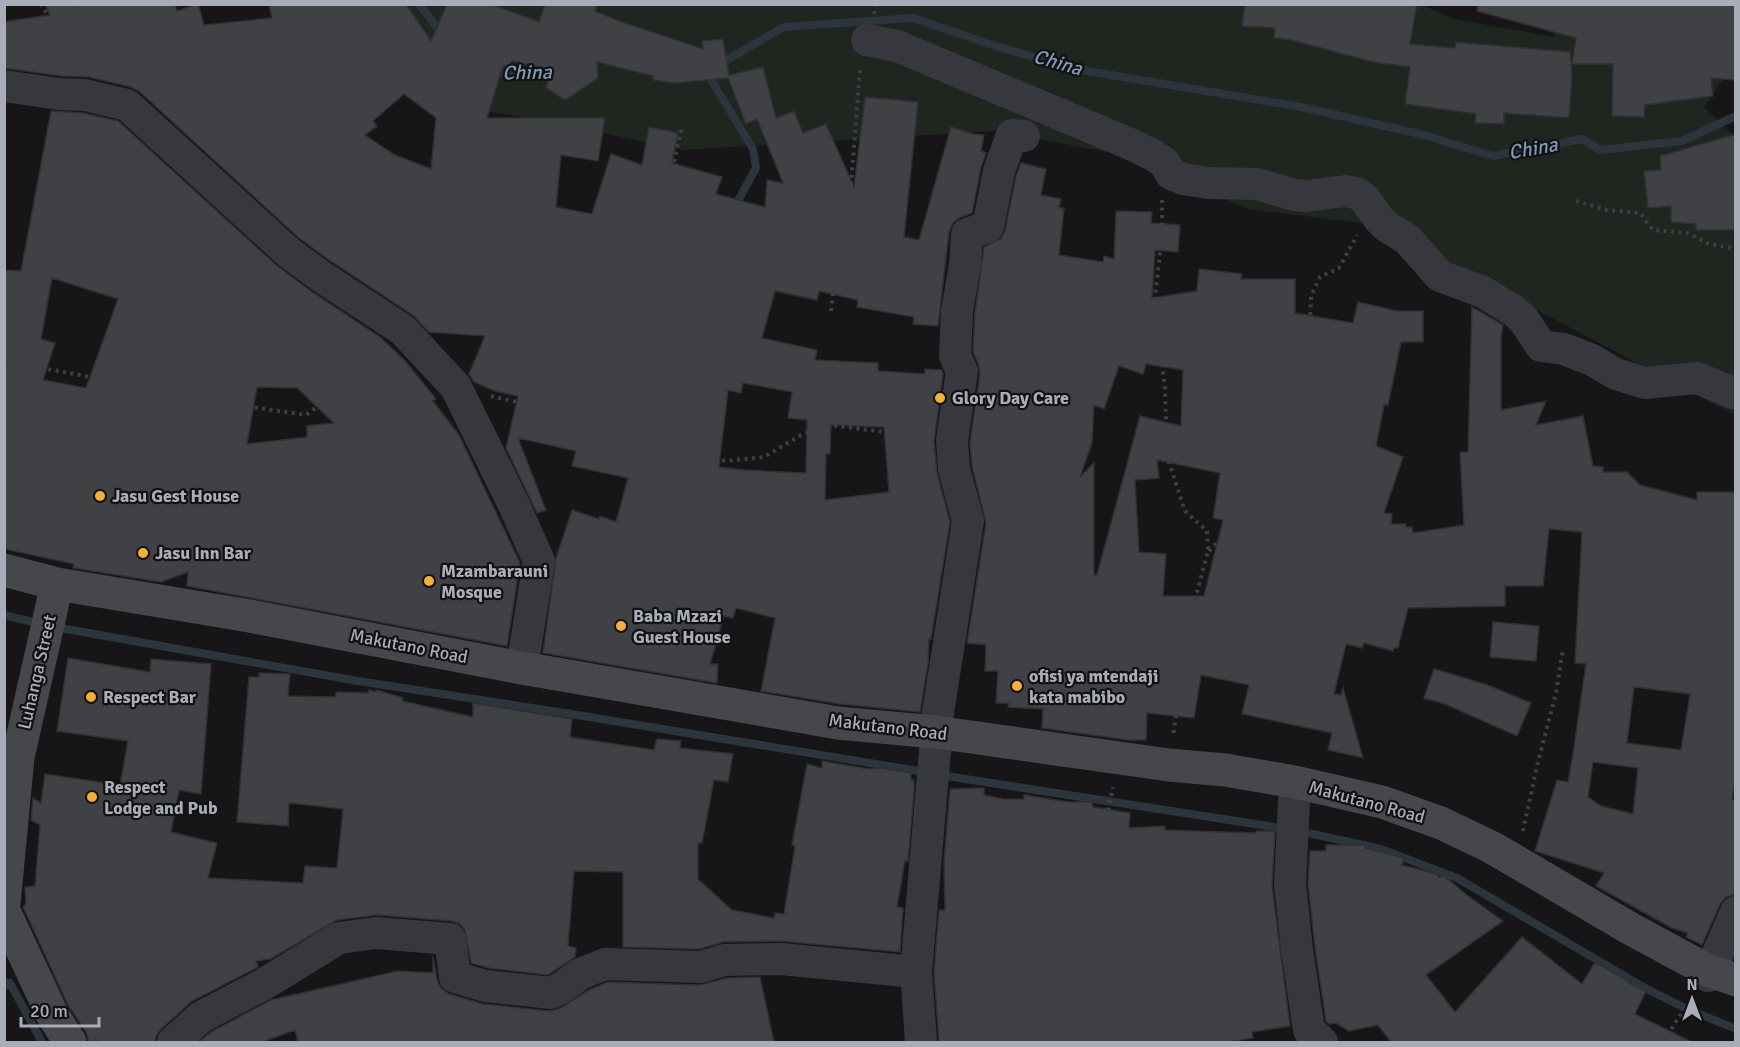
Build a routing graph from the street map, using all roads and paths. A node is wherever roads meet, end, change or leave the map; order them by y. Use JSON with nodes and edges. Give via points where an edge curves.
{"nodes":[{"id":1,"x":40,"y":4,"type":"edge"},
{"id":2,"x":80,"y":4,"type":"edge"},
{"id":3,"x":52,"y":20,"type":"junction"},
{"id":4,"x":867,"y":39,"type":"joint"},
{"id":5,"x":4,"y":86,"type":"edge"},
{"id":6,"x":58,"y":94,"type":"junction"},
{"id":7,"x":682,"y":127,"type":"dead end"},
{"id":8,"x":1024,"y":136,"type":"dead end"},
{"id":9,"x":1171,"y":174,"type":"junction"},
{"id":10,"x":1576,"y":201,"type":"dead end"},
{"id":11,"x":1371,"y":209,"type":"junction"},
{"id":12,"x":253,"y":219,"type":"junction"},
{"id":13,"x":1736,"y":249,"type":"edge"},
{"id":14,"x":831,"y":311,"type":"dead end"},
{"id":15,"x":403,"y":330,"type":"junction"},
{"id":16,"x":4,"y":361,"type":"edge"},
{"id":17,"x":456,"y":387,"type":"junction"},
{"id":18,"x":1736,"y":394,"type":"edge"},
{"id":19,"x":189,"y":395,"type":"junction"},
{"id":20,"x":197,"y":396,"type":"junction"},
{"id":21,"x":573,"y":415,"type":"junction"},
{"id":22,"x":952,"y":441,"type":"junction"},
{"id":23,"x":1208,"y":551,"type":"junction"},
{"id":24,"x":4,"y":570,"type":"edge"},
{"id":25,"x":57,"y":584,"type":"junction"},
{"id":26,"x":173,"y":603,"type":"junction"},
{"id":27,"x":1563,"y":649,"type":"dead end"},
{"id":28,"x":522,"y":668,"type":"junction"},
{"id":29,"x":935,"y":732,"type":"junction"},
{"id":30,"x":1118,"y":758,"type":"junction"},
{"id":31,"x":1168,"y":765,"type":"junction"},
{"id":32,"x":1295,"y":782,"type":"junction"},
{"id":33,"x":1517,"y":862,"type":"junction"},
{"id":34,"x":4,"y":904,"type":"edge"},
{"id":35,"x":4,"y":911,"type":"edge"},
{"id":36,"x":1736,"y":912,"type":"edge"},
{"id":37,"x":916,"y":972,"type":"junction"},
{"id":38,"x":1718,"y":976,"type":"edge"},
{"id":39,"x":70,"y":1042,"type":"edge"},
{"id":40,"x":173,"y":1042,"type":"edge"},
{"id":41,"x":921,"y":1042,"type":"edge"},
{"id":42,"x":1091,"y":1042,"type":"edge"},
{"id":43,"x":1322,"y":1042,"type":"edge"},
{"id":44,"x":1664,"y":1042,"type":"edge"}],
"edges":[{"from":1,"to":3,"type":"path"},
{"from":2,"to":3,"type":"path"},
{"from":3,"to":6,"type":"path","via":[[58,39]]},
{"from":4,"to":9,"type":"street","via":[[897,46],[1128,143],[1165,163]]},
{"from":4,"to":14,"type":"path","via":[[858,77],[851,186],[840,235]]},
{"from":5,"to":6,"type":"street"},
{"from":6,"to":12,"type":"street","via":[[84,94],[127,105]]},
{"from":7,"to":21,"type":"path","via":[[670,180],[631,240],[602,321],[594,372]]},
{"from":8,"to":22,"type":"street","via":[[1012,135],[999,171],[988,228],[967,234],[955,356],[962,371]]},
{"from":9,"to":11,"type":"street","via":[[1209,183],[1262,185],[1295,195],[1350,192],[1364,198]]},
{"from":9,"to":23,"type":"path","via":[[1162,192],[1162,236],[1154,306],[1165,388],[1167,456],[1185,511],[1207,531]]},
{"from":10,"to":13,"type":"path","via":[[1607,210],[1640,213],[1653,230],[1689,233],[1709,243]]},
{"from":11,"to":18,"type":"street","via":[[1386,226],[1408,240],[1440,276],[1483,292],[1519,315],[1541,346],[1564,349],[1645,383],[1697,378]]},
{"from":11,"to":23,"type":"path","via":[[1339,268],[1320,277],[1311,296],[1308,376],[1298,454],[1290,483],[1261,548],[1221,538]]},
{"from":12,"to":15,"type":"street","via":[[288,252]]},
{"from":12,"to":19,"type":"path","via":[[208,305]]},
{"from":15,"to":17,"type":"street"},
{"from":15,"to":20,"type":"path","via":[[349,383],[306,415]]},
{"from":16,"to":19,"type":"path"},
{"from":17,"to":21,"type":"path"},
{"from":17,"to":28,"type":"street","via":[[539,561]]},
{"from":19,"to":20,"type":"path"},
{"from":20,"to":26,"type":"path"},
{"from":21,"to":22,"type":"path","via":[[624,429],[650,446],[726,461],[764,457],[801,435],[829,425]]},
{"from":22,"to":29,"type":"street","via":[[954,469],[968,521]]},
{"from":23,"to":31,"type":"path","via":[[1191,615]]},
{"from":24,"to":25,"type":"street","name":"Makutano Road"},
{"from":25,"to":26,"type":"street","name":"Makutano Road"},
{"from":25,"to":34,"type":"street","name":"Luhanga Street","via":[[18,757]]},
{"from":26,"to":28,"type":"street","name":"Makutano Road"},
{"from":27,"to":33,"type":"path"},
{"from":28,"to":29,"type":"street","name":"Makutano Road","via":[[838,723]]},
{"from":29,"to":30,"type":"street","name":"Makutano Road"},
{"from":29,"to":37,"type":"street"},
{"from":30,"to":31,"type":"street","name":"Makutano Road"},
{"from":30,"to":42,"type":"path","via":[[1104,830],[1103,914]]},
{"from":31,"to":32,"type":"street","name":"Makutano Road"},
{"from":32,"to":33,"type":"street","name":"Makutano Road","via":[[1382,802],[1441,823]]},
{"from":32,"to":43,"type":"street","via":[[1290,884],[1309,1030]]},
{"from":33,"to":38,"type":"street","name":"Makutano Road"},
{"from":35,"to":39,"type":"street","via":[[52,1014]]},
{"from":36,"to":38,"type":"street"},
{"from":37,"to":40,"type":"street","via":[[781,959],[724,960],[700,967],[605,964],[580,974],[551,993],[534,992],[485,986],[455,977],[450,939],[376,933],[339,938],[201,1017]]},
{"from":37,"to":41,"type":"street"},
{"from":38,"to":44,"type":"path","via":[[1675,1023]]}]}
